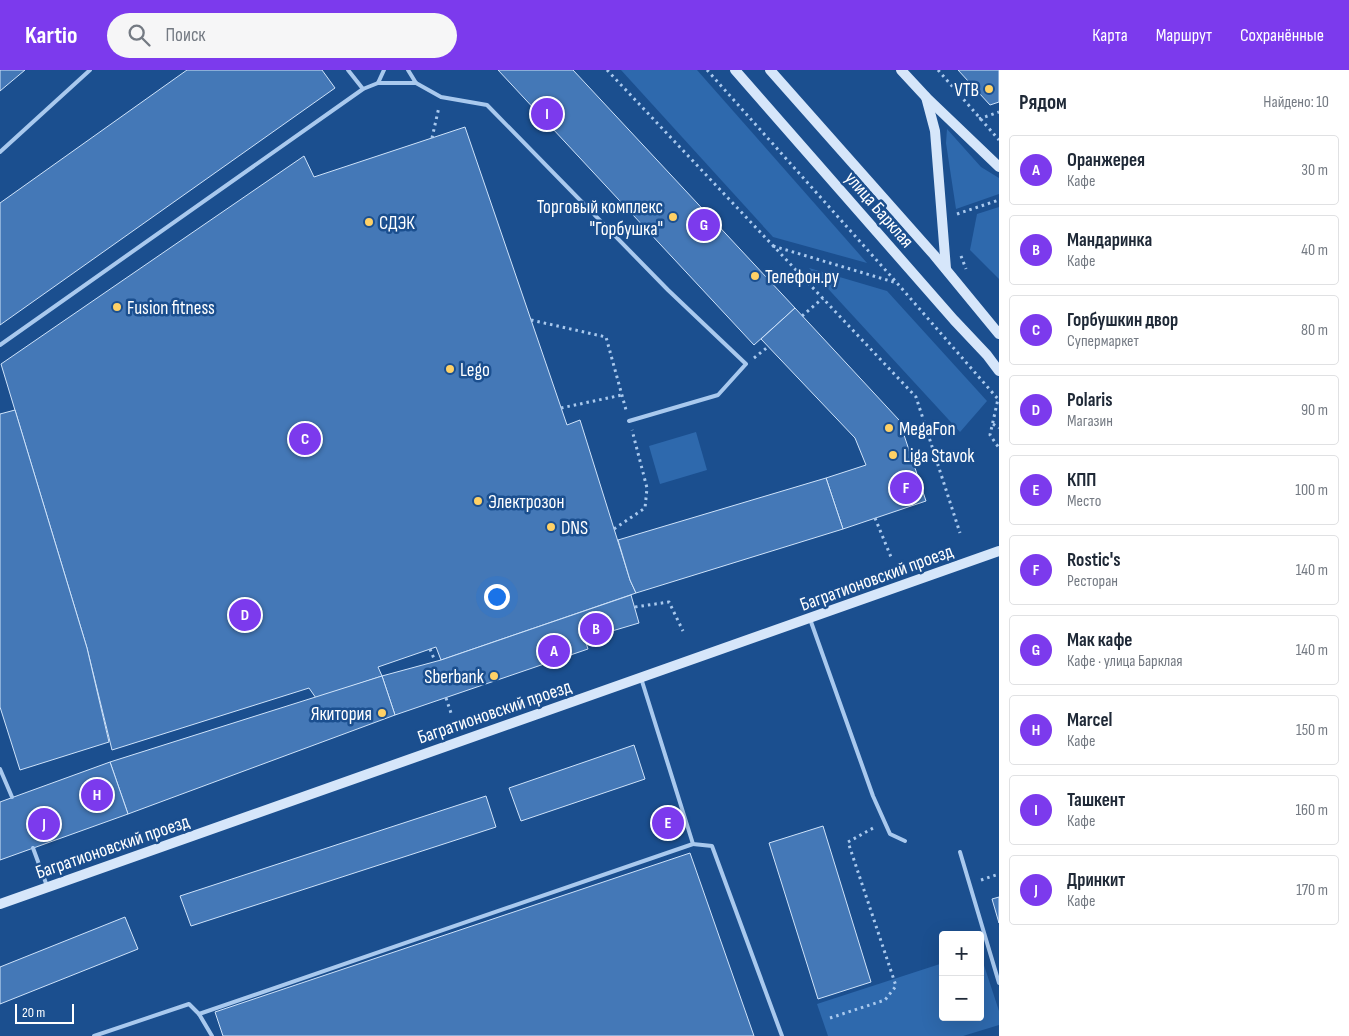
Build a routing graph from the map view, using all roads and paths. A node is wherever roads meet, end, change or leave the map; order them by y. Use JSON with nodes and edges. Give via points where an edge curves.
{"nodes":[{"id":1,"x":90,"y":70,"type":"edge"},
{"id":2,"x":348,"y":70,"type":"edge"},
{"id":3,"x":384,"y":70,"type":"edge"},
{"id":4,"x":408,"y":70,"type":"edge"},
{"id":5,"x":607,"y":70,"type":"edge"},
{"id":6,"x":707,"y":70,"type":"edge"},
{"id":7,"x":730,"y":70,"type":"edge"},
{"id":8,"x":735,"y":70,"type":"edge"},
{"id":9,"x":770,"y":70,"type":"edge"},
{"id":10,"x":901,"y":70,"type":"edge"},
{"id":11,"x":938,"y":70,"type":"edge"},
{"id":12,"x":378,"y":83,"type":"junction"},
{"id":13,"x":416,"y":83,"type":"junction"},
{"id":14,"x":751,"y":88,"type":"junction"},
{"id":15,"x":363,"y":89,"type":"junction"},
{"id":16,"x":441,"y":97,"type":"junction"},
{"id":17,"x":926,"y":97,"type":"junction"},
{"id":18,"x":999,"y":112,"type":"edge"},
{"id":19,"x":979,"y":119,"type":"junction"},
{"id":20,"x":432,"y":138,"type":"dead end"},
{"id":21,"x":999,"y":140,"type":"edge"},
{"id":22,"x":0,"y":152,"type":"edge"},
{"id":23,"x":999,"y":167,"type":"edge"},
{"id":24,"x":999,"y":200,"type":"edge"},
{"id":25,"x":951,"y":215,"type":"dead end"},
{"id":26,"x":773,"y":246,"type":"junction"},
{"id":27,"x":946,"y":269,"type":"junction"},
{"id":28,"x":897,"y":283,"type":"junction"},
{"id":29,"x":823,"y":298,"type":"junction"},
{"id":30,"x":802,"y":316,"type":"dead end"},
{"id":31,"x":531,"y":320,"type":"dead end"},
{"id":32,"x":999,"y":334,"type":"edge"},
{"id":33,"x":0,"y":345,"type":"edge"},
{"id":34,"x":769,"y":346,"type":"dead end"},
{"id":35,"x":746,"y":364,"type":"junction"},
{"id":36,"x":999,"y":371,"type":"edge"},
{"id":37,"x":622,"y":396,"type":"junction"},
{"id":38,"x":562,"y":408,"type":"dead end"},
{"id":39,"x":629,"y":421,"type":"junction"},
{"id":40,"x":993,"y":424,"type":"junction"},
{"id":41,"x":999,"y":428,"type":"edge"},
{"id":42,"x":999,"y":448,"type":"edge"},
{"id":43,"x":875,"y":518,"type":"dead end"},
{"id":44,"x":614,"y":529,"type":"dead end"},
{"id":45,"x":960,"y":534,"type":"dead end"},
{"id":46,"x":999,"y":551,"type":"edge"},
{"id":47,"x":891,"y":558,"type":"dead end"},
{"id":48,"x":635,"y":607,"type":"dead end"},
{"id":49,"x":810,"y":618,"type":"junction"},
{"id":50,"x":683,"y":631,"type":"dead end"},
{"id":51,"x":430,"y":649,"type":"dead end"},
{"id":52,"x":435,"y":661,"type":"dead end"},
{"id":53,"x":641,"y":678,"type":"junction"},
{"id":54,"x":446,"y":698,"type":"dead end"},
{"id":55,"x":450,"y":713,"type":"dead end"},
{"id":56,"x":0,"y":769,"type":"edge"},
{"id":57,"x":12,"y":797,"type":"dead end"},
{"id":58,"x":885,"y":822,"type":"junction"},
{"id":59,"x":905,"y":841,"type":"dead end"},
{"id":60,"x":693,"y":844,"type":"junction"},
{"id":61,"x":33,"y":848,"type":"dead end"},
{"id":62,"x":960,"y":852,"type":"dead end"},
{"id":63,"x":999,"y":874,"type":"edge"},
{"id":64,"x":970,"y":884,"type":"junction"},
{"id":65,"x":48,"y":887,"type":"junction"},
{"id":66,"x":0,"y":904,"type":"edge"},
{"id":67,"x":999,"y":983,"type":"edge"},
{"id":68,"x":199,"y":1014,"type":"junction"},
{"id":69,"x":830,"y":1018,"type":"dead end"},
{"id":70,"x":94,"y":1036,"type":"edge"},
{"id":71,"x":212,"y":1036,"type":"edge"},
{"id":72,"x":782,"y":1036,"type":"edge"}],
"edges":[{"from":1,"to":22,"type":"lane"},
{"from":2,"to":15,"type":"lane"},
{"from":3,"to":12,"type":"lane"},
{"from":4,"to":13,"type":"lane"},
{"from":5,"to":26,"type":"path"},
{"from":6,"to":28,"type":"path"},
{"from":7,"to":14,"type":"street"},
{"from":8,"to":14,"type":"street","name":"улица Барклая"},
{"from":9,"to":27,"type":"street","name":"улица Барклая"},
{"from":10,"to":17,"type":"street"},
{"from":11,"to":19,"type":"path"},
{"from":12,"to":13,"type":"lane"},
{"from":12,"to":15,"type":"lane"},
{"from":13,"to":16,"type":"lane"},
{"from":14,"to":36,"type":"street","name":"улица Барклая"},
{"from":15,"to":33,"type":"lane"},
{"from":16,"to":20,"type":"path"},
{"from":16,"to":35,"type":"lane","via":[[487,105],[661,283]]},
{"from":17,"to":23,"type":"street"},
{"from":17,"to":27,"type":"street","via":[[935,131]]},
{"from":18,"to":19,"type":"path"},
{"from":19,"to":21,"type":"path"},
{"from":24,"to":25,"type":"path"},
{"from":26,"to":28,"type":"path"},
{"from":26,"to":29,"type":"path"},
{"from":27,"to":32,"type":"street","name":"улица Барклая"},
{"from":28,"to":40,"type":"path","via":[[998,399]]},
{"from":29,"to":30,"type":"path"},
{"from":29,"to":45,"type":"path","via":[[916,398]]},
{"from":31,"to":37,"type":"path","via":[[606,337]]},
{"from":34,"to":35,"type":"path"},
{"from":35,"to":39,"type":"lane","via":[[718,395]]},
{"from":37,"to":38,"type":"path"},
{"from":37,"to":39,"type":"path"},
{"from":39,"to":44,"type":"path","via":[[648,488],[645,508]]},
{"from":40,"to":41,"type":"path"},
{"from":40,"to":42,"type":"path","via":[[990,435]]},
{"from":43,"to":47,"type":"path"},
{"from":46,"to":49,"type":"street","name":"Багратионовский проезд"},
{"from":48,"to":50,"type":"path","via":[[669,602]]},
{"from":49,"to":53,"type":"street","name":"Багратионовский проезд"},
{"from":49,"to":58,"type":"lane"},
{"from":51,"to":52,"type":"path"},
{"from":53,"to":60,"type":"lane"},
{"from":53,"to":65,"type":"street","name":"Багратионовский проезд"},
{"from":54,"to":55,"type":"path"},
{"from":56,"to":57,"type":"lane"},
{"from":58,"to":59,"type":"lane","via":[[890,834]]},
{"from":58,"to":69,"type":"path","via":[[848,842],[896,986],[885,1000]]},
{"from":60,"to":68,"type":"lane"},
{"from":60,"to":72,"type":"lane","via":[[712,846]]},
{"from":61,"to":65,"type":"lane"},
{"from":62,"to":64,"type":"lane"},
{"from":63,"to":64,"type":"path"},
{"from":64,"to":67,"type":"lane"},
{"from":65,"to":66,"type":"street","name":"Багратионовский проезд"},
{"from":68,"to":70,"type":"lane","via":[[188,1004]]},
{"from":68,"to":71,"type":"lane"}]}
